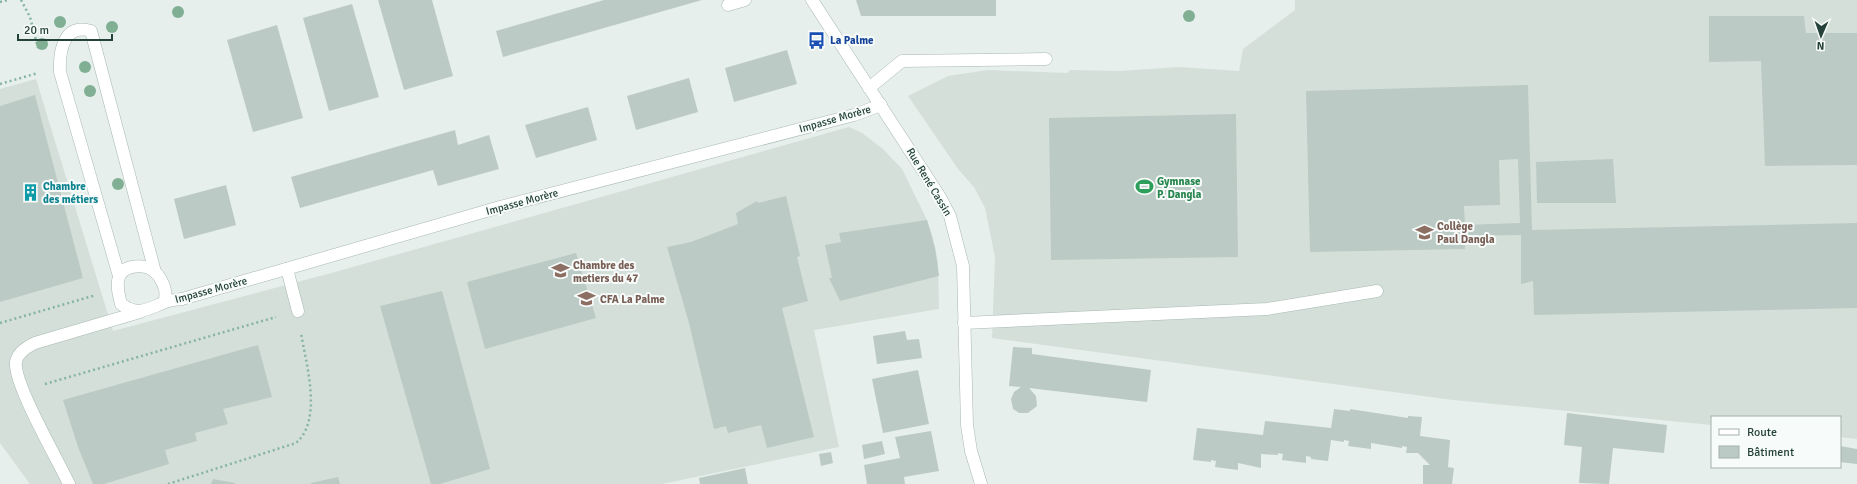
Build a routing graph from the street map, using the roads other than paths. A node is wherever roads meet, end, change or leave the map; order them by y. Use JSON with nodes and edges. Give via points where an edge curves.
{"nodes":[{"id":1,"x":745,"y":0,"type":"edge"},
{"id":2,"x":812,"y":0,"type":"edge"},
{"id":3,"x":728,"y":5,"type":"dead end"},
{"id":4,"x":1046,"y":59,"type":"dead end"},
{"id":5,"x":869,"y":88,"type":"junction"},
{"id":6,"x":881,"y":105,"type":"junction"},
{"id":7,"x":287,"y":270,"type":"junction"},
{"id":8,"x":155,"y":272,"type":"junction"},
{"id":9,"x":119,"y":276,"type":"junction"},
{"id":10,"x":1377,"y":291,"type":"dead end"},
{"id":11,"x":165,"y":302,"type":"junction"},
{"id":12,"x":143,"y":311,"type":"junction"},
{"id":13,"x":298,"y":311,"type":"road end"},
{"id":14,"x":964,"y":323,"type":"junction"},
{"id":15,"x":69,"y":484,"type":"edge"},
{"id":16,"x":981,"y":484,"type":"edge"}],
"edges":[{"from":1,"to":3,"type":"street"},
{"from":2,"to":5,"type":"street","name":"Rue René Cassin"},
{"from":4,"to":5,"type":"street","via":[[902,61]]},
{"from":5,"to":6,"type":"street","name":"Rue René Cassin"},
{"from":6,"to":7,"type":"street","name":"Impasse Morère","via":[[854,115],[500,207]]},
{"from":6,"to":14,"type":"street","name":"Rue René Cassin","via":[[950,216],[963,266]]},
{"from":7,"to":11,"type":"street","name":"Impasse Morère"},
{"from":7,"to":13,"type":"street"},
{"from":8,"to":9,"type":"street","via":[[131,266]]},
{"from":8,"to":9,"type":"street","name":"Impasse Morère","via":[[91,32],[84,29],[75,30],[66,37],[59,58],[60,72]]},
{"from":8,"to":11,"type":"street","name":"Impasse Morère","via":[[166,290]]},
{"from":9,"to":12,"type":"street","name":"Impasse Morère","via":[[121,304],[134,311]]},
{"from":10,"to":14,"type":"street","via":[[1267,309]]},
{"from":11,"to":12,"type":"street","name":"Impasse Morère"},
{"from":12,"to":15,"type":"street","via":[[35,343],[25,348],[16,362],[23,391]]},
{"from":14,"to":16,"type":"street","name":"Rue René Cassin","via":[[967,425],[971,451]]}]}
